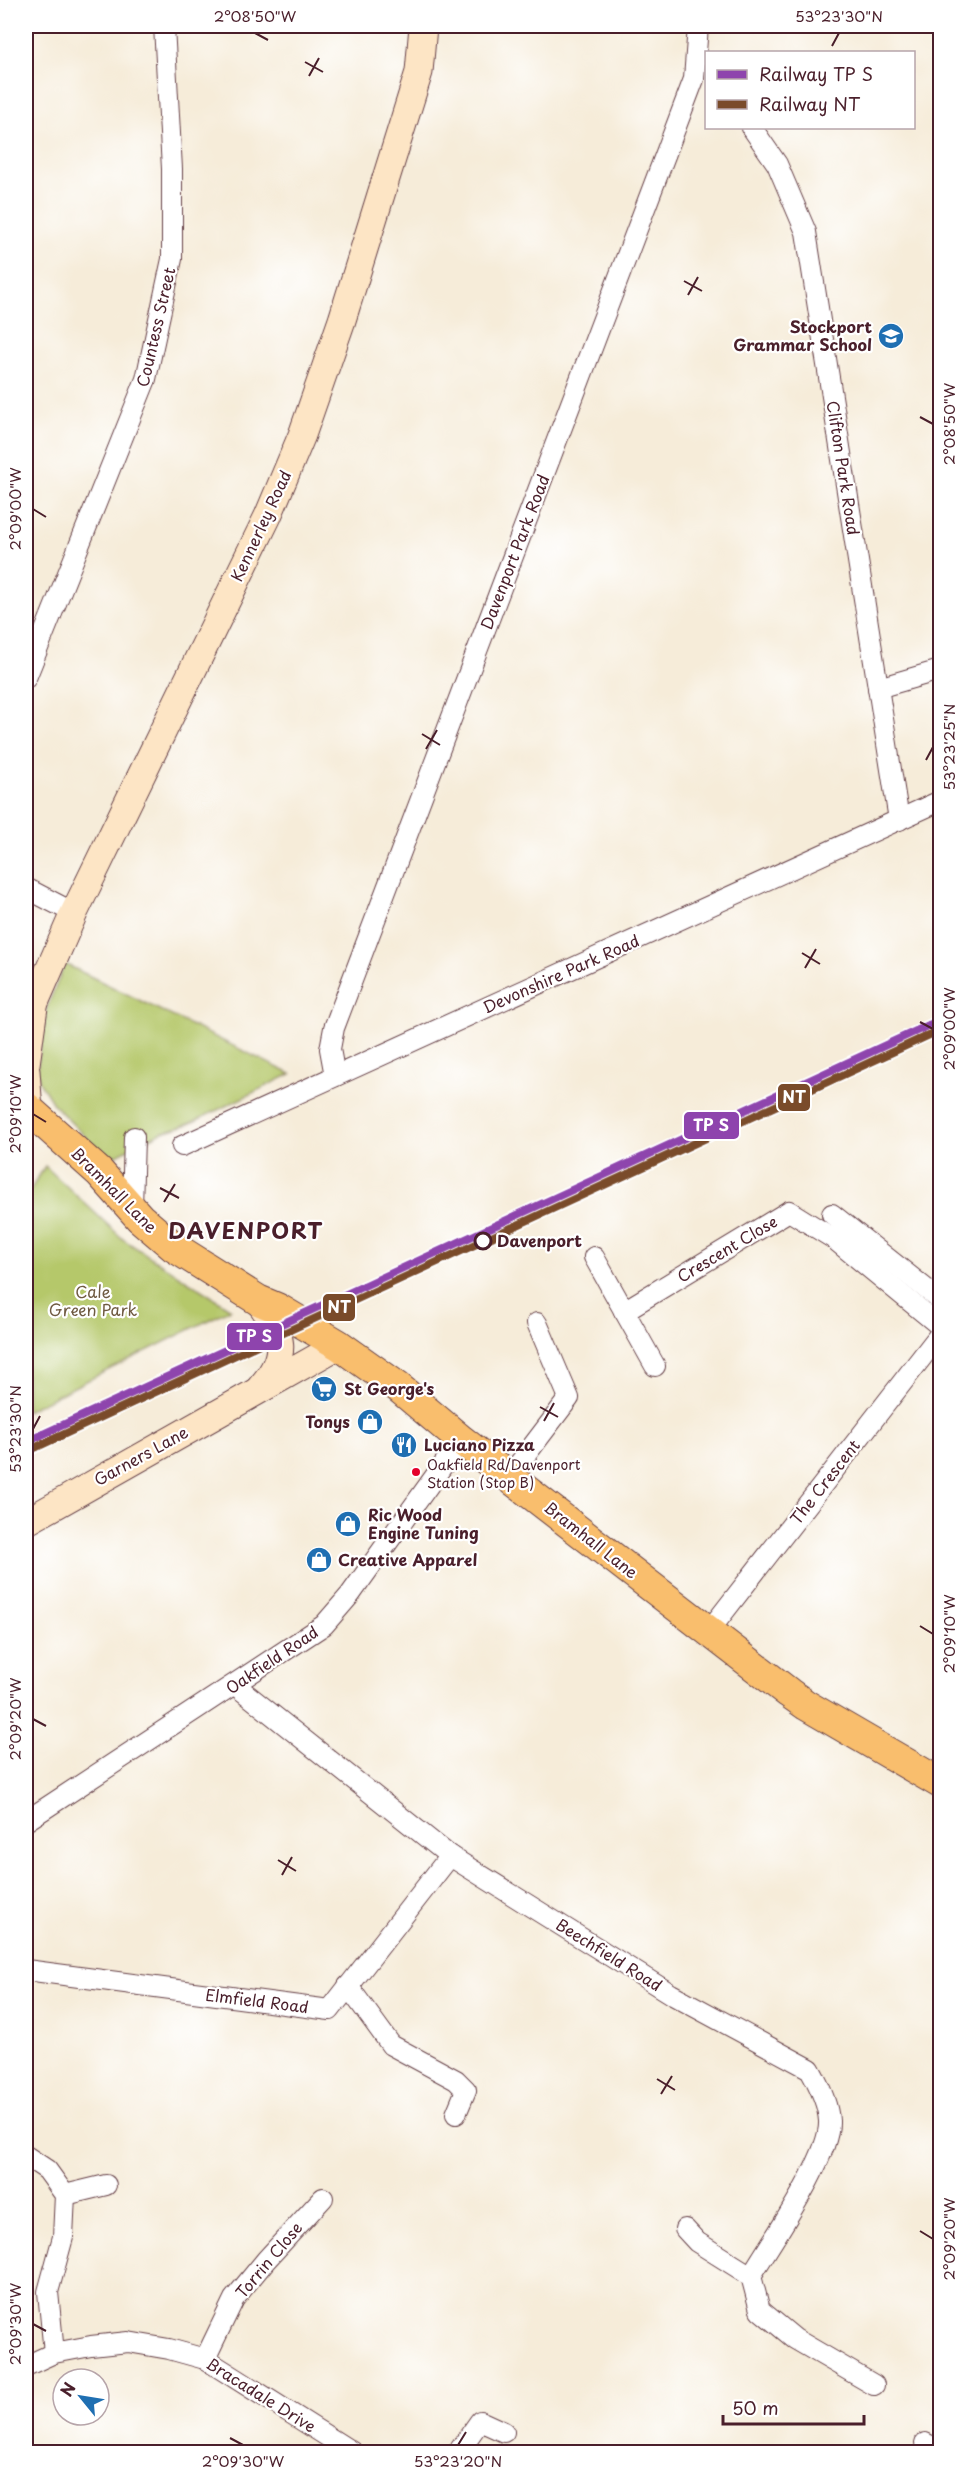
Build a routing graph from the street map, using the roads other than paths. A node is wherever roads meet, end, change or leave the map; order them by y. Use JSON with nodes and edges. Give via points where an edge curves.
{"nodes":[{"id":1,"x":164,"y":26,"type":"edge"},
{"id":2,"x":423,"y":26,"type":"edge"},
{"id":3,"x":698,"y":26,"type":"edge"},
{"id":4,"x":700,"y":83,"type":"edge"},
{"id":5,"x":753,"y":129,"type":"edge"},
{"id":6,"x":940,"y":670,"type":"edge"},
{"id":7,"x":26,"y":678,"type":"edge"},
{"id":8,"x":878,"y":688,"type":"junction"},
{"id":9,"x":940,"y":801,"type":"edge"},
{"id":10,"x":899,"y":820,"type":"junction"},
{"id":11,"x":26,"y":888,"type":"edge"},
{"id":12,"x":75,"y":913,"type":"junction"},
{"id":13,"x":28,"y":1013,"type":"edge"},
{"id":14,"x":26,"y":1064,"type":"edge"},
{"id":15,"x":26,"y":1071,"type":"edge"},
{"id":16,"x":335,"y":1076,"type":"junction"},
{"id":17,"x":27,"y":1108,"type":"edge"},
{"id":18,"x":134,"y":1137,"type":"dead end"},
{"id":19,"x":182,"y":1146,"type":"dead end"},
{"id":20,"x":132,"y":1209,"type":"junction"},
{"id":21,"x":832,"y":1214,"type":"dead end"},
{"id":22,"x":594,"y":1257,"type":"dead end"},
{"id":23,"x":940,"y":1300,"type":"edge"},
{"id":24,"x":268,"y":1307,"type":"junction"},
{"id":25,"x":624,"y":1311,"type":"junction"},
{"id":26,"x":537,"y":1323,"type":"dead end"},
{"id":27,"x":940,"y":1326,"type":"edge"},
{"id":28,"x":940,"y":1334,"type":"edge"},
{"id":29,"x":339,"y":1345,"type":"junction"},
{"id":30,"x":655,"y":1366,"type":"dead end"},
{"id":31,"x":257,"y":1391,"type":"junction"},
{"id":32,"x":461,"y":1440,"type":"junction"},
{"id":33,"x":509,"y":1477,"type":"junction"},
{"id":34,"x":26,"y":1522,"type":"edge"},
{"id":35,"x":709,"y":1631,"type":"junction"},
{"id":36,"x":235,"y":1685,"type":"junction"},
{"id":37,"x":940,"y":1783,"type":"edge"},
{"id":38,"x":26,"y":1821,"type":"edge"},
{"id":39,"x":450,"y":1856,"type":"junction"},
{"id":40,"x":26,"y":1970,"type":"edge"},
{"id":41,"x":348,"y":1986,"type":"junction"},
{"id":42,"x":456,"y":2114,"type":"dead end"},
{"id":43,"x":26,"y":2156,"type":"edge"},
{"id":44,"x":106,"y":2185,"type":"dead end"},
{"id":45,"x":65,"y":2195,"type":"junction"},
{"id":46,"x":323,"y":2198,"type":"dead end"},
{"id":47,"x":685,"y":2229,"type":"dead end"},
{"id":48,"x":752,"y":2276,"type":"junction"},
{"id":49,"x":54,"y":2353,"type":"junction"},
{"id":50,"x":205,"y":2359,"type":"junction"},
{"id":51,"x":26,"y":2367,"type":"edge"},
{"id":52,"x":874,"y":2385,"type":"dead end"},
{"id":53,"x":504,"y":2432,"type":"dead end"},
{"id":54,"x":326,"y":2445,"type":"edge"},
{"id":55,"x":352,"y":2452,"type":"edge"},
{"id":56,"x":458,"y":2452,"type":"edge"}],
"edges":[{"from":1,"to":7,"type":"street","name":"Countess Street","via":[[172,169],[172,259],[146,379]]},
{"from":2,"to":12,"type":"street","name":"Kennerley Road","via":[[419,72],[302,435],[268,516]]},
{"from":3,"to":4,"type":"street","name":"Davenport Park Road"},
{"from":4,"to":16,"type":"street","name":"Davenport Park Road","via":[[334,1028],[330,1049]]},
{"from":5,"to":8,"type":"street","name":"Clifton Park Road","via":[[777,164],[806,232]]},
{"from":6,"to":8,"type":"street"},
{"from":8,"to":10,"type":"street","name":"Clifton Park Road"},
{"from":9,"to":10,"type":"street","name":"Devonshire Park Road"},
{"from":10,"to":16,"type":"street","name":"Devonshire Park Road"},
{"from":11,"to":12,"type":"street"},
{"from":12,"to":13,"type":"street","name":"Kennerley Road"},
{"from":13,"to":14,"type":"street","name":"Kennerley Road"},
{"from":15,"to":17,"type":"street"},
{"from":16,"to":19,"type":"street","name":"Devonshire Park Road"},
{"from":17,"to":20,"type":"main road","name":"Bramhall Lane","via":[[100,1173]]},
{"from":18,"to":20,"type":"street"},
{"from":20,"to":24,"type":"main road","name":"Bramhall Lane","via":[[174,1247]]},
{"from":21,"to":23,"type":"street"},
{"from":22,"to":25,"type":"street"},
{"from":24,"to":29,"type":"main road","name":"Bramhall Lane"},
{"from":24,"to":31,"type":"street","name":"Garners Lane","via":[[282,1347],[276,1367]]},
{"from":25,"to":27,"type":"street","name":"Crescent Close","via":[[789,1211],[834,1239]]},
{"from":25,"to":30,"type":"street"},
{"from":26,"to":33,"type":"street","via":[[569,1398]]},
{"from":28,"to":35,"type":"street","name":"The Crescent"},
{"from":29,"to":31,"type":"street","name":"Garners Lane"},
{"from":29,"to":32,"type":"main road","name":"Bramhall Lane","via":[[398,1387]]},
{"from":31,"to":34,"type":"street","name":"Garners Lane"},
{"from":32,"to":33,"type":"main road","name":"Bramhall Lane"},
{"from":32,"to":36,"type":"street","name":"Oakfield Road","via":[[350,1595],[324,1625]]},
{"from":33,"to":35,"type":"main road","name":"Bramhall Lane"},
{"from":35,"to":37,"type":"main road","name":"Bramhall Lane","via":[[806,1705]]},
{"from":36,"to":38,"type":"street","name":"Oakfield Road"},
{"from":36,"to":39,"type":"street","name":"Beechfield Road"},
{"from":39,"to":41,"type":"street","name":"Elmfield Road"},
{"from":39,"to":48,"type":"street","name":"Beechfield Road","via":[[671,1994],[810,2069],[821,2088],[829,2120],[827,2141],[816,2167]]},
{"from":40,"to":41,"type":"street","name":"Elmfield Road","via":[[330,2010]]},
{"from":41,"to":42,"type":"street","via":[[391,2045],[456,2080],[466,2090]]},
{"from":43,"to":45,"type":"street","via":[[47,2170]]},
{"from":44,"to":45,"type":"street"},
{"from":45,"to":49,"type":"street","via":[[63,2237],[48,2292]]},
{"from":46,"to":50,"type":"street","name":"Torrin Close","via":[[234,2299]]},
{"from":47,"to":48,"type":"street","via":[[697,2242]]},
{"from":48,"to":52,"type":"street","via":[[760,2310],[795,2339]]},
{"from":49,"to":50,"type":"street","name":"Bracadale Drive","via":[[128,2342]]},
{"from":49,"to":51,"type":"street","name":"Bracadale Drive"},
{"from":50,"to":54,"type":"street","name":"Bracadale Drive"},
{"from":53,"to":56,"type":"street","via":[[480,2421]]},
{"from":54,"to":55,"type":"street","name":"Bracadale Drive"}]}
